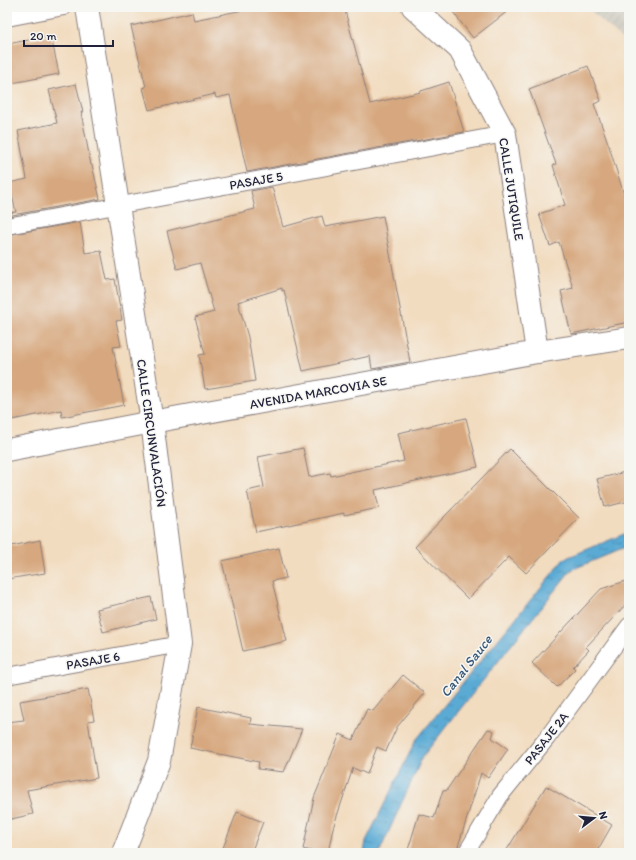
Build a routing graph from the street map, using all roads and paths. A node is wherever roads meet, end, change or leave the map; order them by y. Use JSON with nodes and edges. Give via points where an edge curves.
{"nodes":[{"id":1,"x":64,"y":7,"type":"edge"},
{"id":2,"x":87,"y":7,"type":"edge"},
{"id":3,"x":413,"y":7,"type":"edge"},
{"id":4,"x":7,"y":18,"type":"edge"},
{"id":5,"x":505,"y":134,"type":"junction"},
{"id":6,"x":117,"y":205,"type":"junction"},
{"id":7,"x":7,"y":226,"type":"edge"},
{"id":8,"x":629,"y":338,"type":"edge"},
{"id":9,"x":537,"y":352,"type":"junction"},
{"id":10,"x":152,"y":422,"type":"junction"},
{"id":11,"x":7,"y":450,"type":"edge"},
{"id":12,"x":629,"y":626,"type":"edge"},
{"id":13,"x":180,"y":644,"type":"junction"},
{"id":14,"x":7,"y":676,"type":"edge"},
{"id":15,"x":123,"y":853,"type":"edge"},
{"id":16,"x":466,"y":853,"type":"edge"}],
"edges":[{"from":1,"to":4,"type":"lane"},
{"from":2,"to":6,"type":"street","name":"CALLE CIRCUNVALACIÓN"},
{"from":3,"to":5,"type":"street","name":"CALLE JUTIQUILE","via":[[460,50]]},
{"from":5,"to":6,"type":"lane","name":"PASAJE 5"},
{"from":5,"to":9,"type":"street","name":"CALLE JUTIQUILE"},
{"from":6,"to":7,"type":"lane","name":"PASAJE 5"},
{"from":6,"to":10,"type":"street","name":"CALLE CIRCUNVALACIÓN"},
{"from":8,"to":9,"type":"street","name":"AVENIDA MARCOVIA SE"},
{"from":9,"to":10,"type":"street","name":"AVENIDA MARCOVIA SE"},
{"from":10,"to":11,"type":"street","name":"AVENIDA MARCOVIA SE"},
{"from":10,"to":13,"type":"street","name":"CALLE CIRCUNVALACIÓN"},
{"from":12,"to":16,"type":"lane","name":"PASAJE 2A","via":[[547,738],[500,796]]},
{"from":13,"to":14,"type":"lane","name":"PASAJE 6"},
{"from":13,"to":15,"type":"street","name":"CALLE CIRCUNVALACIÓN","via":[[159,760]]}]}
